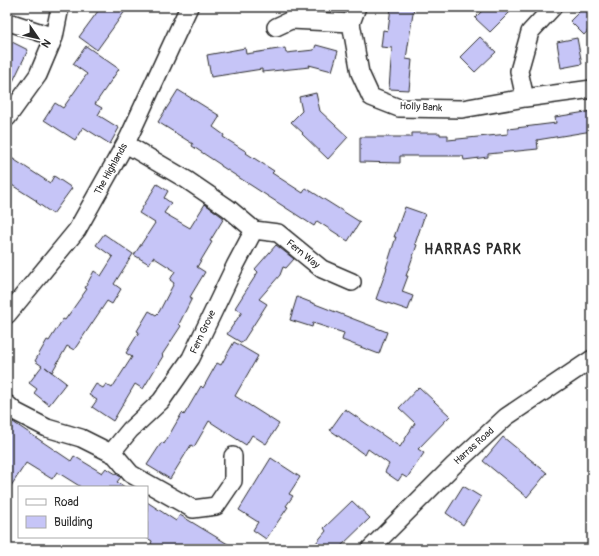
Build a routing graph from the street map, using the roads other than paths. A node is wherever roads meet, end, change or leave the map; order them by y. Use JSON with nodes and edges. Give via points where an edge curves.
{"nodes":[{"id":1,"x":60,"y":7,"type":"edge"},
{"id":2,"x":189,"y":7,"type":"edge"},
{"id":3,"x":357,"y":7,"type":"edge"},
{"id":4,"x":553,"y":7,"type":"edge"},
{"id":5,"x":287,"y":18,"type":"edge"},
{"id":6,"x":7,"y":22,"type":"edge"},
{"id":7,"x":351,"y":23,"type":"junction"},
{"id":8,"x":54,"y":37,"type":"junction"},
{"id":9,"x":592,"y":89,"type":"edge"},
{"id":10,"x":525,"y":98,"type":"junction"},
{"id":11,"x":7,"y":118,"type":"edge"},
{"id":12,"x":126,"y":144,"type":"junction"},
{"id":13,"x":254,"y":230,"type":"junction"},
{"id":14,"x":352,"y":284,"type":"dead end"},
{"id":15,"x":7,"y":315,"type":"edge"},
{"id":16,"x":592,"y":359,"type":"edge"},
{"id":17,"x":7,"y":404,"type":"edge"},
{"id":18,"x":111,"y":453,"type":"junction"},
{"id":19,"x":233,"y":456,"type":"dead end"},
{"id":20,"x":370,"y":549,"type":"edge"}],
"edges":[{"from":1,"to":8,"type":"street"},
{"from":2,"to":12,"type":"street","name":"The Highlands"},
{"from":3,"to":7,"type":"street"},
{"from":4,"to":10,"type":"street","via":[[530,32],[519,71]]},
{"from":5,"to":7,"type":"street"},
{"from":6,"to":8,"type":"street"},
{"from":7,"to":10,"type":"street","name":"Holly Bank","via":[[360,73],[371,96],[399,108],[462,109]]},
{"from":8,"to":11,"type":"street","via":[[38,75]]},
{"from":9,"to":10,"type":"street","name":"Holly Bank"},
{"from":12,"to":13,"type":"street","via":[[187,180],[228,208]]},
{"from":12,"to":15,"type":"street","name":"The Highlands","via":[[77,230]]},
{"from":13,"to":14,"type":"street","name":"Fern Way","via":[[278,233],[322,269]]},
{"from":13,"to":18,"type":"street","name":"Fern Grove","via":[[231,272],[191,358],[161,401],[130,430]]},
{"from":16,"to":20,"type":"street","name":"Harras Road","via":[[506,417],[454,464]]},
{"from":17,"to":18,"type":"street","via":[[16,412],[47,428],[81,438]]},
{"from":18,"to":19,"type":"street","via":[[131,474],[193,510],[216,506],[233,481]]}]}
